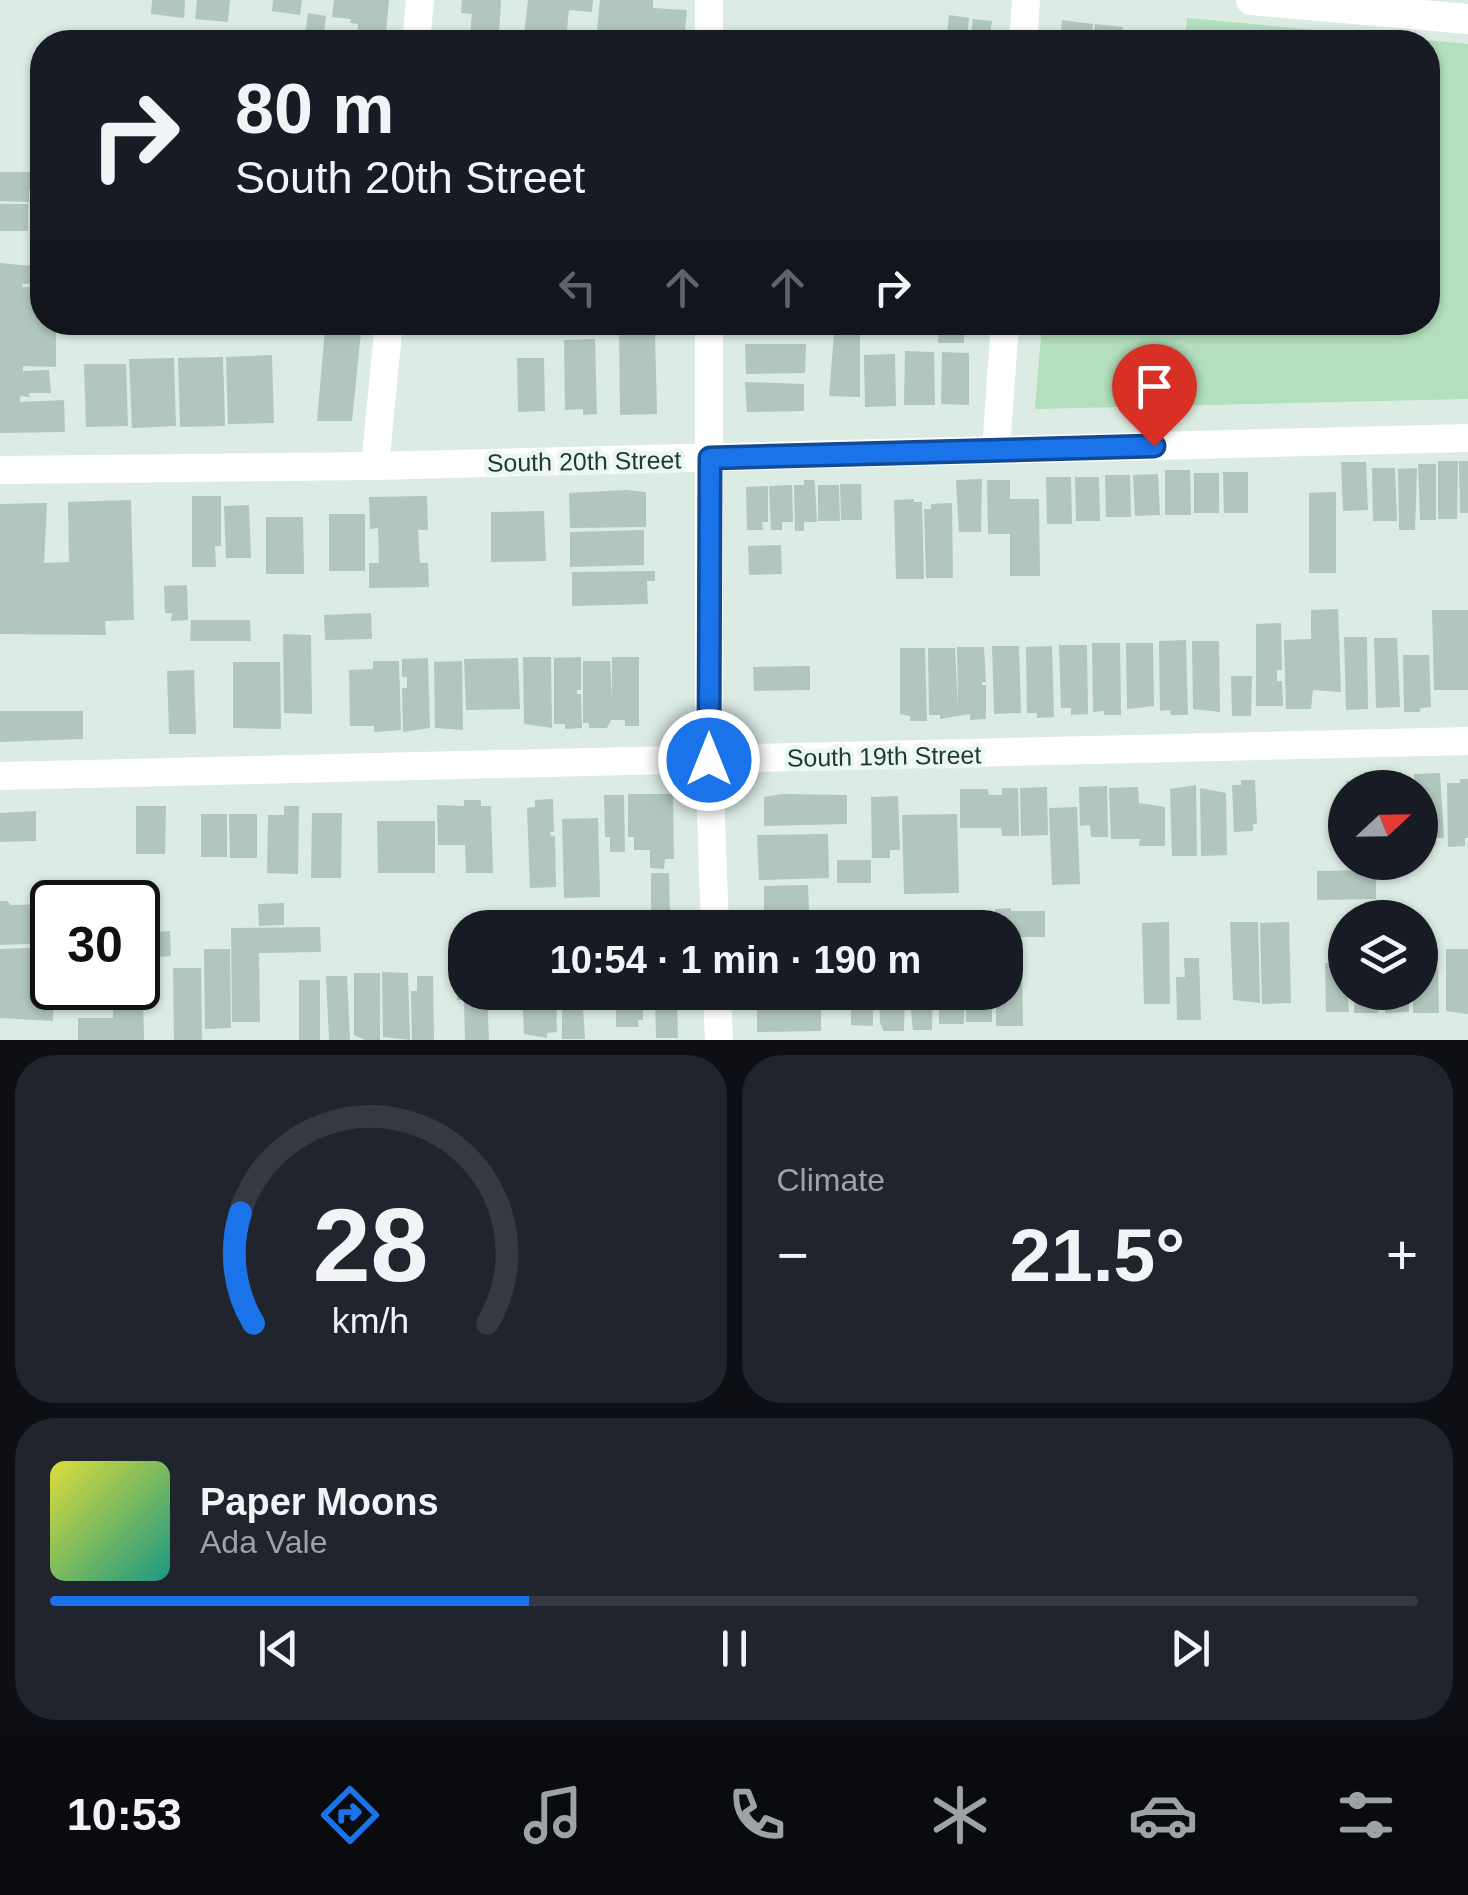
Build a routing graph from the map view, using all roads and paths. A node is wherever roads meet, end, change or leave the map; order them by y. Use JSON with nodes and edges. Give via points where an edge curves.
{"nodes":[{"id":1,"x":420,"y":0,"type":"edge"},
{"id":2,"x":710,"y":0,"type":"edge"},
{"id":3,"x":1026,"y":0,"type":"edge"},
{"id":4,"x":1251,"y":0,"type":"edge"},
{"id":5,"x":1468,"y":18,"type":"edge"},
{"id":6,"x":417,"y":30,"type":"edge"},
{"id":7,"x":710,"y":30,"type":"edge"},
{"id":8,"x":1024,"y":30,"type":"edge"},
{"id":9,"x":388,"y":335,"type":"edge"},
{"id":10,"x":710,"y":335,"type":"edge"},
{"id":11,"x":1003,"y":335,"type":"edge"},
{"id":12,"x":1468,"y":438,"type":"edge"},
{"id":13,"x":996,"y":450,"type":"junction"},
{"id":14,"x":710,"y":458,"type":"junction"},
{"id":15,"x":376,"y":466,"type":"junction"},
{"id":16,"x":0,"y":470,"type":"edge"},
{"id":17,"x":1468,"y":741,"type":"edge"},
{"id":18,"x":709,"y":760,"type":"junction"},
{"id":19,"x":0,"y":776,"type":"edge"},
{"id":20,"x":714,"y":910,"type":"edge"},
{"id":21,"x":718,"y":1010,"type":"edge"},
{"id":22,"x":719,"y":1040,"type":"edge"}],
"edges":[{"from":1,"to":6,"type":"street"},
{"from":2,"to":7,"type":"street"},
{"from":3,"to":8,"type":"street"},
{"from":4,"to":5,"type":"main road"},
{"from":9,"to":15,"type":"street"},
{"from":10,"to":14,"type":"street"},
{"from":11,"to":13,"type":"street"},
{"from":12,"to":13,"type":"street","name":"South 20th Street"},
{"from":13,"to":14,"type":"street","name":"South 20th Street"},
{"from":14,"to":15,"type":"street","name":"South 20th Street"},
{"from":14,"to":18,"type":"street"},
{"from":15,"to":16,"type":"street","name":"South 20th Street"},
{"from":17,"to":18,"type":"street","name":"South 19th Street"},
{"from":18,"to":19,"type":"street","name":"South 19th Street"},
{"from":18,"to":20,"type":"street"},
{"from":21,"to":22,"type":"street"}]}
